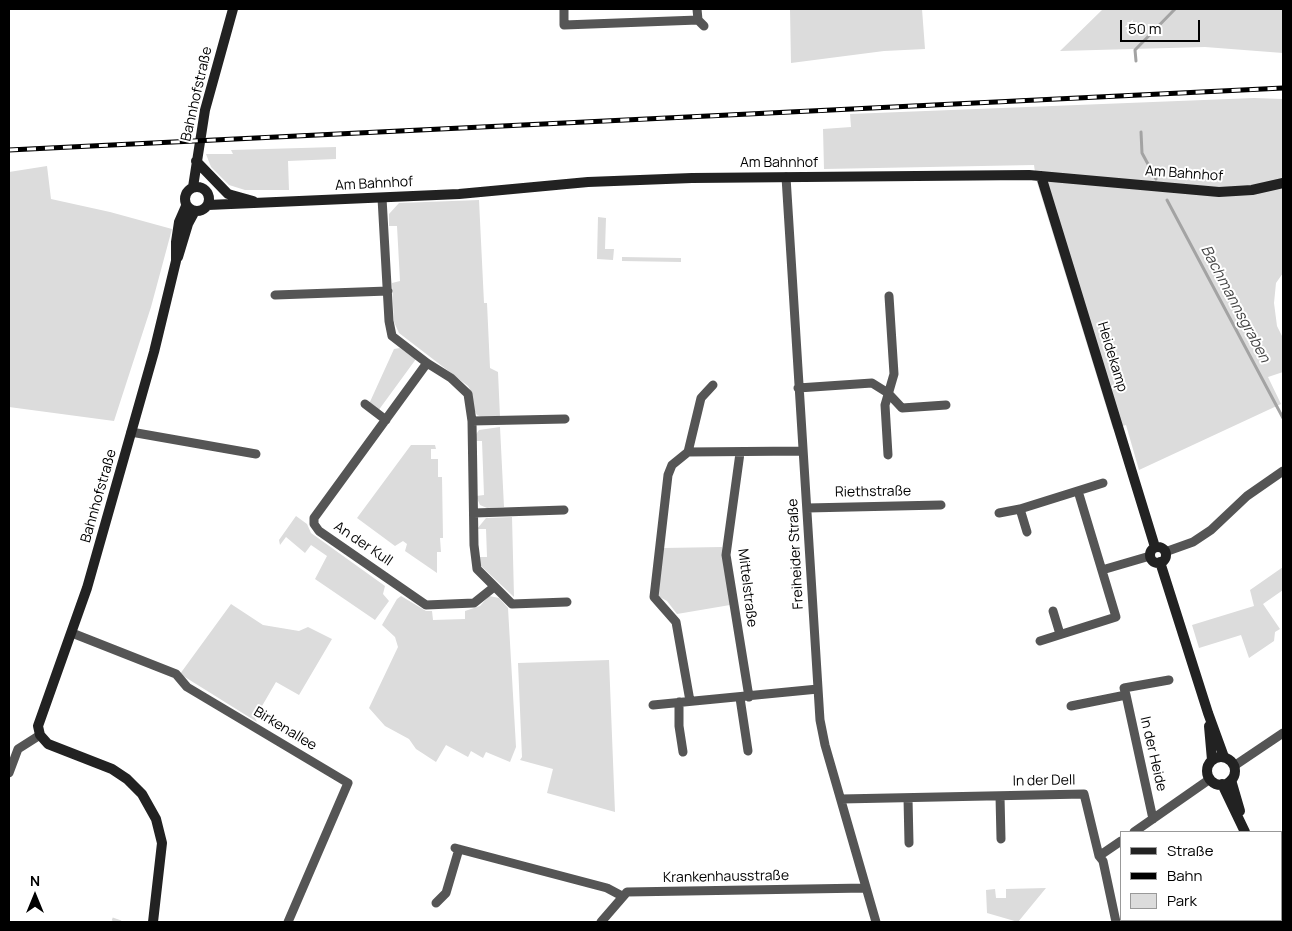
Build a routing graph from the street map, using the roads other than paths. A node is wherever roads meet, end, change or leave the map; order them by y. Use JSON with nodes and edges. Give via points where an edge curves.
{"nodes":[{"id":1,"x":233,"y":9,"type":"edge"},
{"id":2,"x":564,"y":9,"type":"edge"},
{"id":3,"x":697,"y":9,"type":"edge"},
{"id":4,"x":196,"y":161,"type":"junction"},
{"id":5,"x":1041,"y":176,"type":"junction"},
{"id":6,"x":786,"y":177,"type":"junction"},
{"id":7,"x":1283,"y":183,"type":"edge"},
{"id":8,"x":193,"y":187,"type":"junction"},
{"id":9,"x":382,"y":198,"type":"junction"},
{"id":10,"x":208,"y":200,"type":"junction"},
{"id":11,"x":274,"y":203,"type":"junction"},
{"id":12,"x":191,"y":209,"type":"junction"},
{"id":13,"x":388,"y":291,"type":"junction"},
{"id":14,"x":274,"y":295,"type":"dead end"},
{"id":15,"x":889,"y":296,"type":"dead end"},
{"id":16,"x":427,"y":363,"type":"junction"},
{"id":17,"x":713,"y":385,"type":"dead end"},
{"id":18,"x":798,"y":388,"type":"junction"},
{"id":19,"x":888,"y":393,"type":"junction"},
{"id":20,"x":365,"y":404,"type":"dead end"},
{"id":21,"x":946,"y":405,"type":"dead end"},
{"id":22,"x":565,"y":419,"type":"dead end"},
{"id":23,"x":386,"y":420,"type":"junction"},
{"id":24,"x":472,"y":421,"type":"junction"},
{"id":25,"x":131,"y":432,"type":"junction"},
{"id":26,"x":802,"y":451,"type":"junction"},
{"id":27,"x":688,"y":452,"type":"junction"},
{"id":28,"x":740,"y":453,"type":"junction"},
{"id":29,"x":256,"y":454,"type":"dead end"},
{"id":30,"x":888,"y":455,"type":"dead end"},
{"id":31,"x":1283,"y":471,"type":"edge"},
{"id":32,"x":1103,"y":483,"type":"dead end"},
{"id":33,"x":1078,"y":491,"type":"junction"},
{"id":34,"x":941,"y":504,"type":"dead end"},
{"id":35,"x":807,"y":508,"type":"junction"},
{"id":36,"x":1020,"y":509,"type":"junction"},
{"id":37,"x":564,"y":510,"type":"dead end"},
{"id":38,"x":999,"y":513,"type":"dead end"},
{"id":39,"x":474,"y":514,"type":"junction"},
{"id":40,"x":1027,"y":532,"type":"dead end"},
{"id":41,"x":1156,"y":547,"type":"junction"},
{"id":42,"x":1165,"y":552,"type":"junction"},
{"id":43,"x":1150,"y":556,"type":"junction"},
{"id":44,"x":1160,"y":562,"type":"junction"},
{"id":45,"x":1102,"y":570,"type":"junction"},
{"id":46,"x":494,"y":587,"type":"junction"},
{"id":47,"x":568,"y":602,"type":"dead end"},
{"id":48,"x":1053,"y":611,"type":"dead end"},
{"id":49,"x":72,"y":633,"type":"junction"},
{"id":50,"x":1060,"y":634,"type":"junction"},
{"id":51,"x":1040,"y":641,"type":"dead end"},
{"id":52,"x":1169,"y":680,"type":"dead end"},
{"id":53,"x":818,"y":689,"type":"junction"},
{"id":54,"x":1126,"y":695,"type":"junction"},
{"id":55,"x":744,"y":697,"type":"junction"},
{"id":56,"x":690,"y":701,"type":"junction"},
{"id":57,"x":679,"y":702,"type":"junction"},
{"id":58,"x":654,"y":705,"type":"dead end"},
{"id":59,"x":1071,"y":706,"type":"dead end"},
{"id":60,"x":1208,"y":713,"type":"junction"},
{"id":61,"x":1283,"y":733,"type":"edge"},
{"id":62,"x":40,"y":735,"type":"junction"},
{"id":63,"x":748,"y":751,"type":"dead end"},
{"id":64,"x":683,"y":752,"type":"dead end"},
{"id":65,"x":1224,"y":757,"type":"junction"},
{"id":66,"x":1212,"y":760,"type":"junction"},
{"id":67,"x":1234,"y":766,"type":"junction"},
{"id":68,"x":9,"y":773,"type":"edge"},
{"id":69,"x":1210,"y":779,"type":"junction"},
{"id":70,"x":1226,"y":782,"type":"junction"},
{"id":71,"x":1000,"y":796,"type":"junction"},
{"id":72,"x":908,"y":798,"type":"junction"},
{"id":73,"x":841,"y":799,"type":"junction"},
{"id":74,"x":1153,"y":819,"type":"junction"},
{"id":75,"x":1244,"y":829,"type":"edge"},
{"id":76,"x":1135,"y":831,"type":"edge"},
{"id":77,"x":1001,"y":839,"type":"dead end"},
{"id":78,"x":909,"y":842,"type":"dead end"},
{"id":79,"x":1120,"y":843,"type":"edge"},
{"id":80,"x":1099,"y":856,"type":"junction"},
{"id":81,"x":866,"y":888,"type":"junction"},
{"id":82,"x":622,"y":896,"type":"junction"},
{"id":83,"x":436,"y":903,"type":"dead end"},
{"id":84,"x":1118,"y":919,"type":"edge"},
{"id":85,"x":153,"y":922,"type":"edge"},
{"id":86,"x":288,"y":922,"type":"edge"},
{"id":87,"x":601,"y":922,"type":"edge"},
{"id":88,"x":876,"y":922,"type":"edge"}],
"edges":[{"from":1,"to":4,"type":"street","name":"Bahnhofstraße","via":[[205,110]]},
{"from":2,"to":3,"type":"street","via":[[564,25],[701,23]]},
{"from":4,"to":8,"type":"street","name":"Bahnhofstraße"},
{"from":4,"to":11,"type":"street","name":"Am Bahnhof","via":[[228,194]]},
{"from":5,"to":6,"type":"street","name":"Am Bahnhof"},
{"from":5,"to":7,"type":"street","name":"Am Bahnhof","via":[[1219,192],[1252,190]]},
{"from":5,"to":41,"type":"street","name":"Heidekamp"},
{"from":6,"to":9,"type":"street","name":"Am Bahnhof","via":[[642,179]]},
{"from":6,"to":18,"type":"street","name":"Freiheider Straße"},
{"from":8,"to":10,"type":"street","via":[[201,187]]},
{"from":8,"to":12,"type":"street","name":"Bahnhofstraße","via":[[185,195]]},
{"from":9,"to":11,"type":"street","name":"Am Bahnhof"},
{"from":9,"to":13,"type":"street"},
{"from":10,"to":11,"type":"street","name":"Am Bahnhof","via":[[253,205]]},
{"from":10,"to":12,"type":"street","via":[[202,210]]},
{"from":12,"to":25,"type":"street","name":"Bahnhofstraße"},
{"from":13,"to":14,"type":"street"},
{"from":13,"to":16,"type":"street","via":[[392,336]]},
{"from":15,"to":19,"type":"street","via":[[894,374]]},
{"from":16,"to":23,"type":"street","name":"An der Kull"},
{"from":16,"to":24,"type":"street","via":[[451,378],[468,394]]},
{"from":17,"to":27,"type":"street","via":[[700,398]]},
{"from":18,"to":19,"type":"street","via":[[872,383]]},
{"from":18,"to":26,"type":"street","name":"Freiheider Straße"},
{"from":19,"to":21,"type":"street","via":[[902,408]]},
{"from":19,"to":30,"type":"street","via":[[885,405]]},
{"from":20,"to":23,"type":"street"},
{"from":22,"to":24,"type":"street"},
{"from":23,"to":46,"type":"street","name":"An der Kull","via":[[314,518],[314,524],[319,531],[426,605],[474,603]]},
{"from":24,"to":39,"type":"street"},
{"from":25,"to":29,"type":"street"},
{"from":25,"to":49,"type":"street","name":"Bahnhofstraße"},
{"from":26,"to":28,"type":"street"},
{"from":26,"to":35,"type":"street","name":"Freiheider Straße"},
{"from":27,"to":28,"type":"street"},
{"from":27,"to":56,"type":"street","via":[[672,465],[668,475],[654,597],[676,622]]},
{"from":28,"to":55,"type":"street","name":"Mittelstraße","via":[[726,556]]},
{"from":31,"to":42,"type":"street","via":[[1247,496],[1211,530],[1193,542]]},
{"from":32,"to":33,"type":"street"},
{"from":33,"to":36,"type":"street"},
{"from":33,"to":45,"type":"street"},
{"from":34,"to":35,"type":"street","name":"Riethstraße"},
{"from":35,"to":53,"type":"street","name":"Freiheider Straße"},
{"from":36,"to":38,"type":"street"},
{"from":36,"to":40,"type":"street"},
{"from":37,"to":39,"type":"street"},
{"from":39,"to":46,"type":"street","via":[[475,562],[477,569]]},
{"from":41,"to":42,"type":"street"},
{"from":41,"to":43,"type":"street","via":[[1150,551]]},
{"from":42,"to":44,"type":"street","via":[[1166,557]]},
{"from":43,"to":44,"type":"street","via":[[1154,562]]},
{"from":43,"to":45,"type":"street"},
{"from":44,"to":60,"type":"street"},
{"from":45,"to":50,"type":"street","via":[[1116,617]]},
{"from":46,"to":47,"type":"street","via":[[512,604]]},
{"from":48,"to":50,"type":"street"},
{"from":49,"to":62,"type":"street","name":"Bahnhofstraße","via":[[40,716]]},
{"from":49,"to":86,"type":"street","name":"Birkenallee","via":[[176,674],[187,688],[348,783]]},
{"from":50,"to":51,"type":"street"},
{"from":52,"to":54,"type":"street","via":[[1124,688]]},
{"from":53,"to":55,"type":"street"},
{"from":53,"to":73,"type":"street","name":"Freiheider Straße","via":[[825,745]]},
{"from":54,"to":59,"type":"street"},
{"from":54,"to":74,"type":"street","name":"In der Heide"},
{"from":55,"to":56,"type":"street"},
{"from":55,"to":63,"type":"street","name":"Mittelstraße"},
{"from":56,"to":57,"type":"street"},
{"from":57,"to":58,"type":"street"},
{"from":57,"to":64,"type":"street"},
{"from":60,"to":65,"type":"street"},
{"from":60,"to":66,"type":"street"},
{"from":61,"to":67,"type":"street"},
{"from":62,"to":68,"type":"street","via":[[18,748]]},
{"from":62,"to":85,"type":"street","via":[[59,750],[112,769],[142,794],[156,819],[162,843]]},
{"from":65,"to":66,"type":"street"},
{"from":65,"to":67,"type":"street"},
{"from":66,"to":69,"type":"street","via":[[1208,766]]},
{"from":67,"to":70,"type":"street","via":[[1234,774]]},
{"from":69,"to":70,"type":"street"},
{"from":69,"to":74,"type":"street","name":"In der Heide"},
{"from":70,"to":75,"type":"street"},
{"from":71,"to":72,"type":"street","name":"In der Dell"},
{"from":71,"to":77,"type":"street","name":"In der Dell"},
{"from":71,"to":80,"type":"street","name":"In der Dell","via":[[1084,794]]},
{"from":72,"to":73,"type":"street","name":"In der Dell"},
{"from":72,"to":78,"type":"street"},
{"from":73,"to":81,"type":"street","name":"Freiheider Straße"},
{"from":74,"to":76,"type":"street","name":"In der Heide"},
{"from":79,"to":80,"type":"street"},
{"from":80,"to":84,"type":"street"},
{"from":81,"to":82,"type":"street","name":"Krankenhausstraße","via":[[627,892]]},
{"from":81,"to":88,"type":"street","name":"Freiheider Straße"},
{"from":82,"to":83,"type":"street","via":[[607,888],[457,849],[446,894]]},
{"from":82,"to":87,"type":"street"}]}
